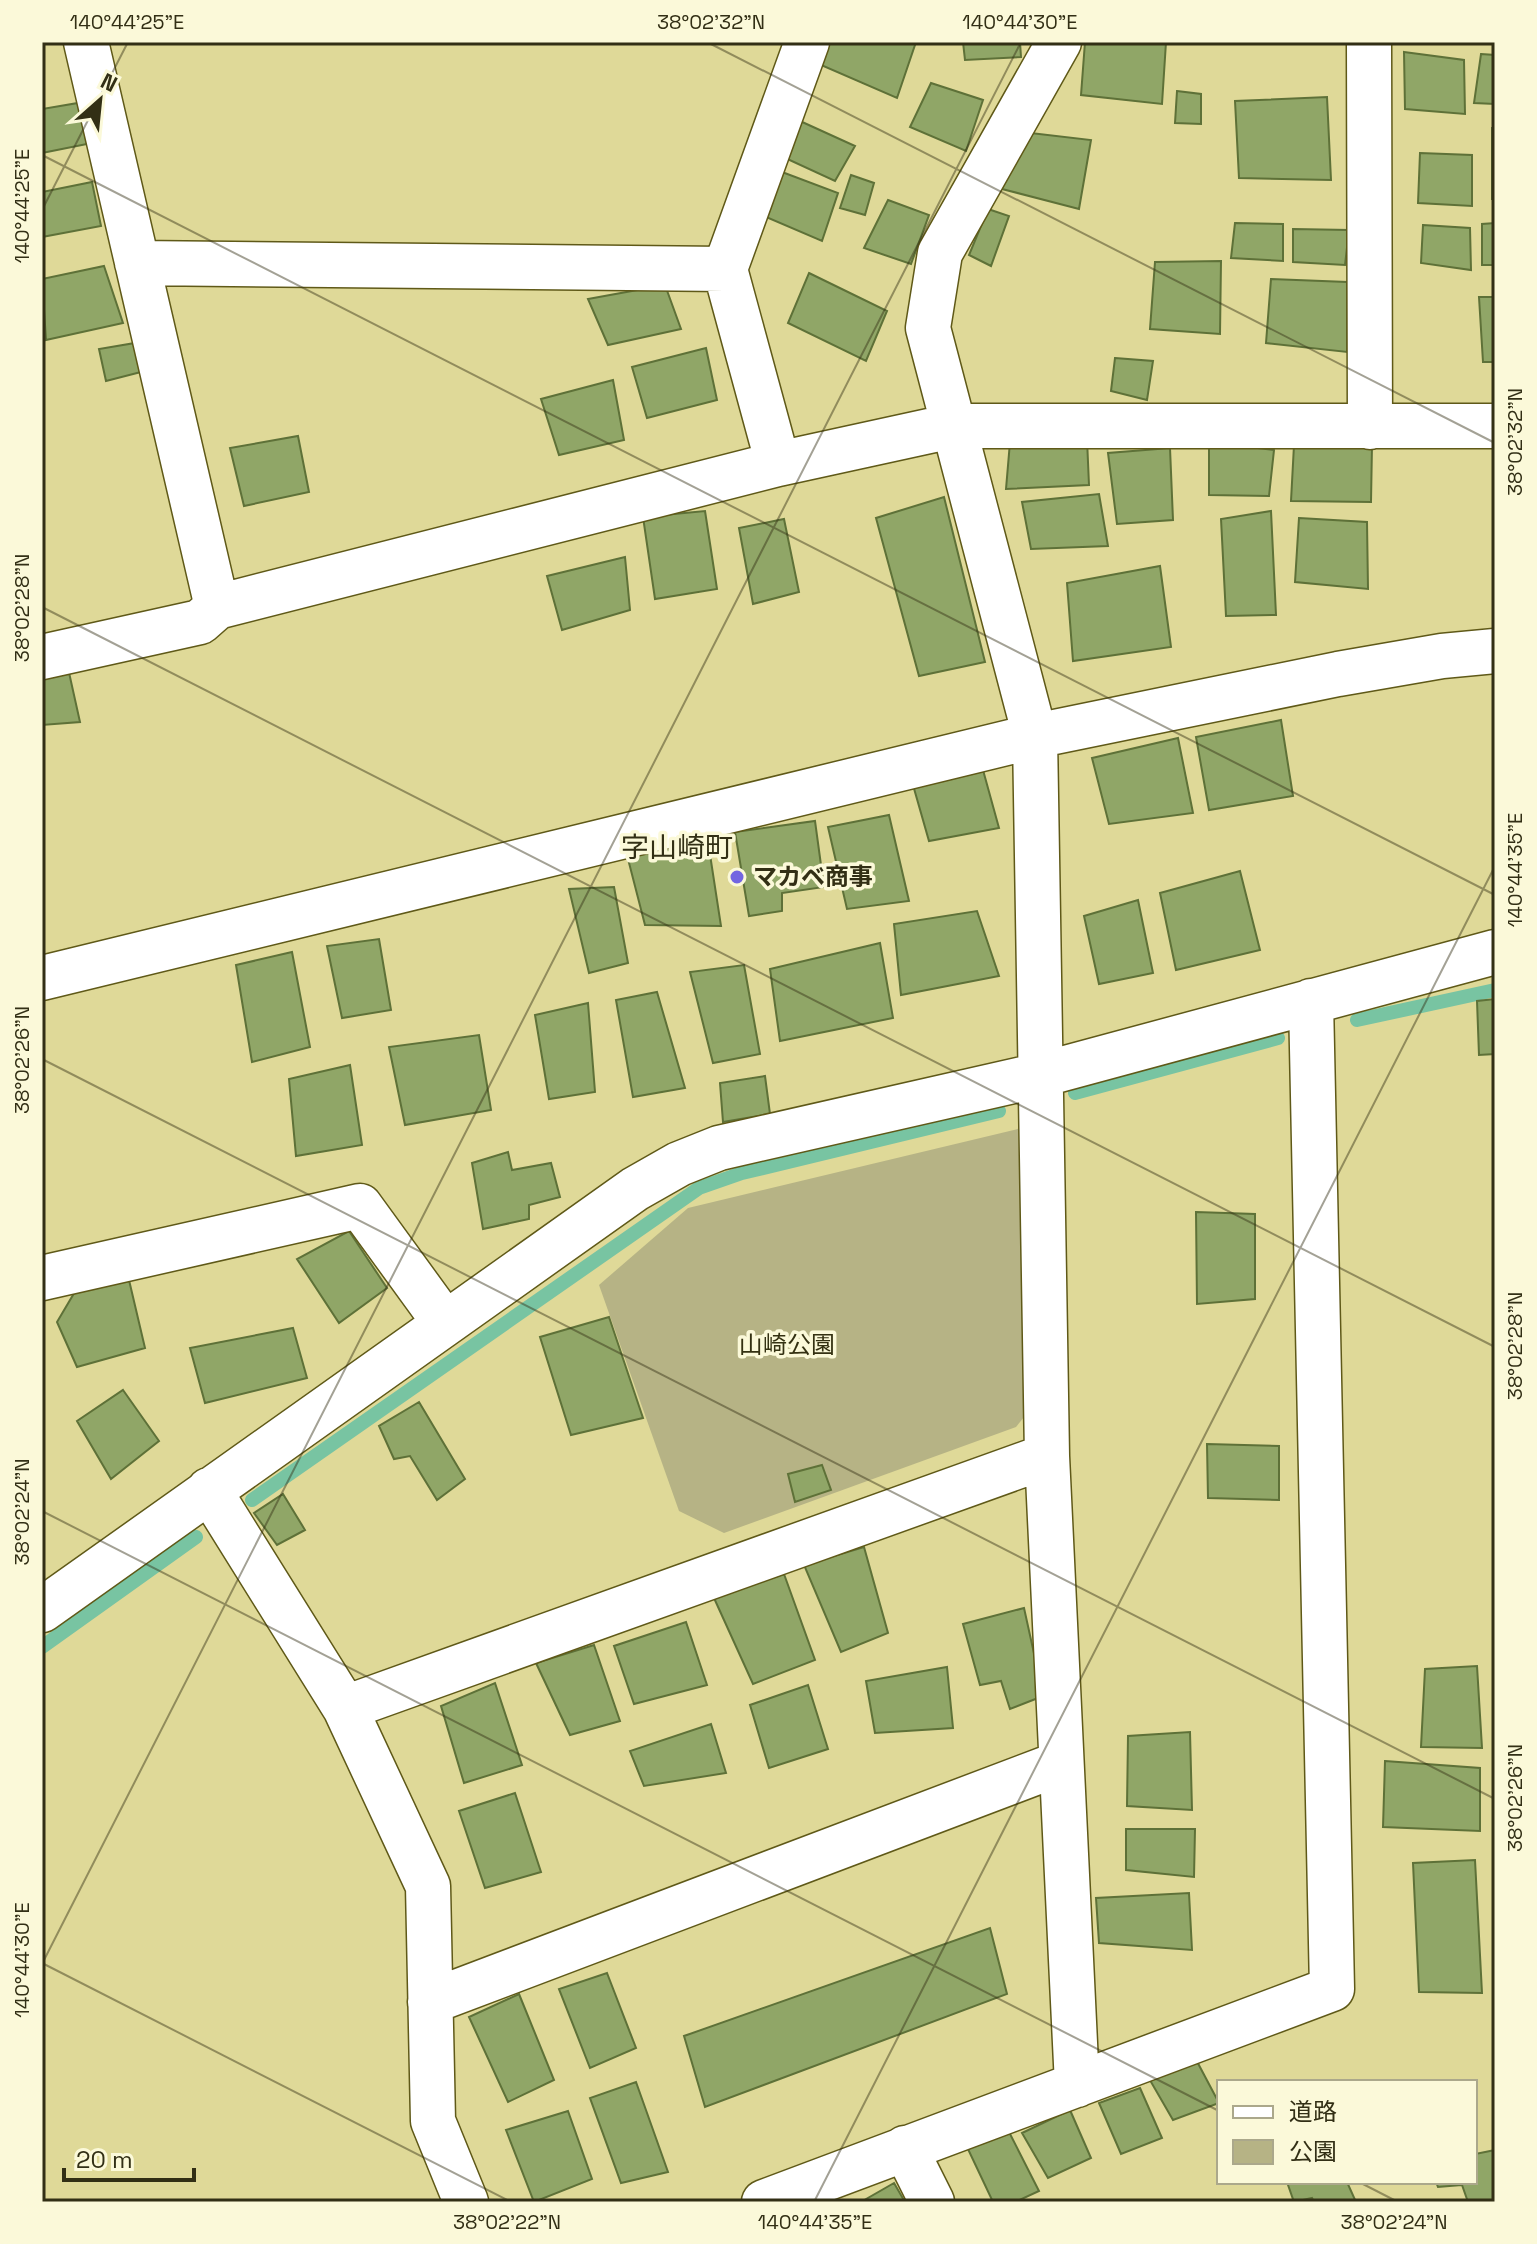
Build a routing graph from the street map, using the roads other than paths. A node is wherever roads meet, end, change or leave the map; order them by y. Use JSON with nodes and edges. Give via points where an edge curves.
{"nodes":[{"id":1,"x":86,"y":42,"type":"edge"},
{"id":2,"x":807,"y":42,"type":"edge"},
{"id":3,"x":1059,"y":42,"type":"edge"},
{"id":4,"x":1369,"y":42,"type":"edge"},
{"id":5,"x":137,"y":263,"type":"junction"},
{"id":6,"x":725,"y":269,"type":"junction"},
{"id":7,"x":952,"y":426,"type":"junction"},
{"id":8,"x":1495,"y":426,"type":"edge"},
{"id":9,"x":1370,"y":427,"type":"junction"},
{"id":10,"x":778,"y":464,"type":"junction"},
{"id":11,"x":217,"y":607,"type":"junction"},
{"id":12,"x":1495,"y":651,"type":"edge"},
{"id":13,"x":42,"y":657,"type":"edge"},
{"id":14,"x":1035,"y":736,"type":"junction"},
{"id":15,"x":1495,"y":952,"type":"edge"},
{"id":16,"x":42,"y":978,"type":"edge"},
{"id":17,"x":1311,"y":1001,"type":"junction"},
{"id":18,"x":1040,"y":1075,"type":"junction"},
{"id":19,"x":42,"y":1278,"type":"edge"},
{"id":20,"x":445,"y":1323,"type":"junction"},
{"id":21,"x":1047,"y":1456,"type":"junction"},
{"id":22,"x":209,"y":1490,"type":"junction"},
{"id":23,"x":42,"y":1610,"type":"edge"},
{"id":24,"x":345,"y":1708,"type":"junction"},
{"id":25,"x":1061,"y":1763,"type":"junction"},
{"id":26,"x":430,"y":2002,"type":"junction"},
{"id":27,"x":1077,"y":2085,"type":"junction"},
{"id":28,"x":905,"y":2148,"type":"junction"},
{"id":29,"x":466,"y":2202,"type":"edge"},
{"id":30,"x":764,"y":2202,"type":"edge"},
{"id":31,"x":932,"y":2202,"type":"edge"}],
"edges":[{"from":1,"to":5,"type":"street"},
{"from":2,"to":6,"type":"street"},
{"from":3,"to":7,"type":"street","via":[[940,253],[928,328]]},
{"from":4,"to":9,"type":"street"},
{"from":5,"to":6,"type":"street"},
{"from":5,"to":11,"type":"street"},
{"from":6,"to":10,"type":"street"},
{"from":7,"to":9,"type":"street"},
{"from":7,"to":10,"type":"street"},
{"from":7,"to":14,"type":"street"},
{"from":8,"to":9,"type":"street"},
{"from":10,"to":11,"type":"street"},
{"from":11,"to":13,"type":"street","via":[[200,622]]},
{"from":12,"to":14,"type":"street","via":[[1338,674]]},
{"from":14,"to":16,"type":"street"},
{"from":14,"to":18,"type":"street"},
{"from":15,"to":17,"type":"street"},
{"from":17,"to":18,"type":"street"},
{"from":17,"to":27,"type":"street","via":[[1332,1989]]},
{"from":18,"to":20,"type":"street","via":[[719,1148],[679,1164],[635,1189]]},
{"from":18,"to":21,"type":"street"},
{"from":19,"to":20,"type":"street","via":[[360,1206]]},
{"from":20,"to":22,"type":"street"},
{"from":21,"to":24,"type":"street"},
{"from":21,"to":25,"type":"street"},
{"from":22,"to":23,"type":"street"},
{"from":22,"to":24,"type":"street"},
{"from":24,"to":26,"type":"street","via":[[428,1886]]},
{"from":25,"to":26,"type":"street"},
{"from":25,"to":27,"type":"street"},
{"from":26,"to":29,"type":"street","via":[[433,2121]]},
{"from":27,"to":28,"type":"street"},
{"from":28,"to":30,"type":"street"},
{"from":28,"to":31,"type":"street"}]}
